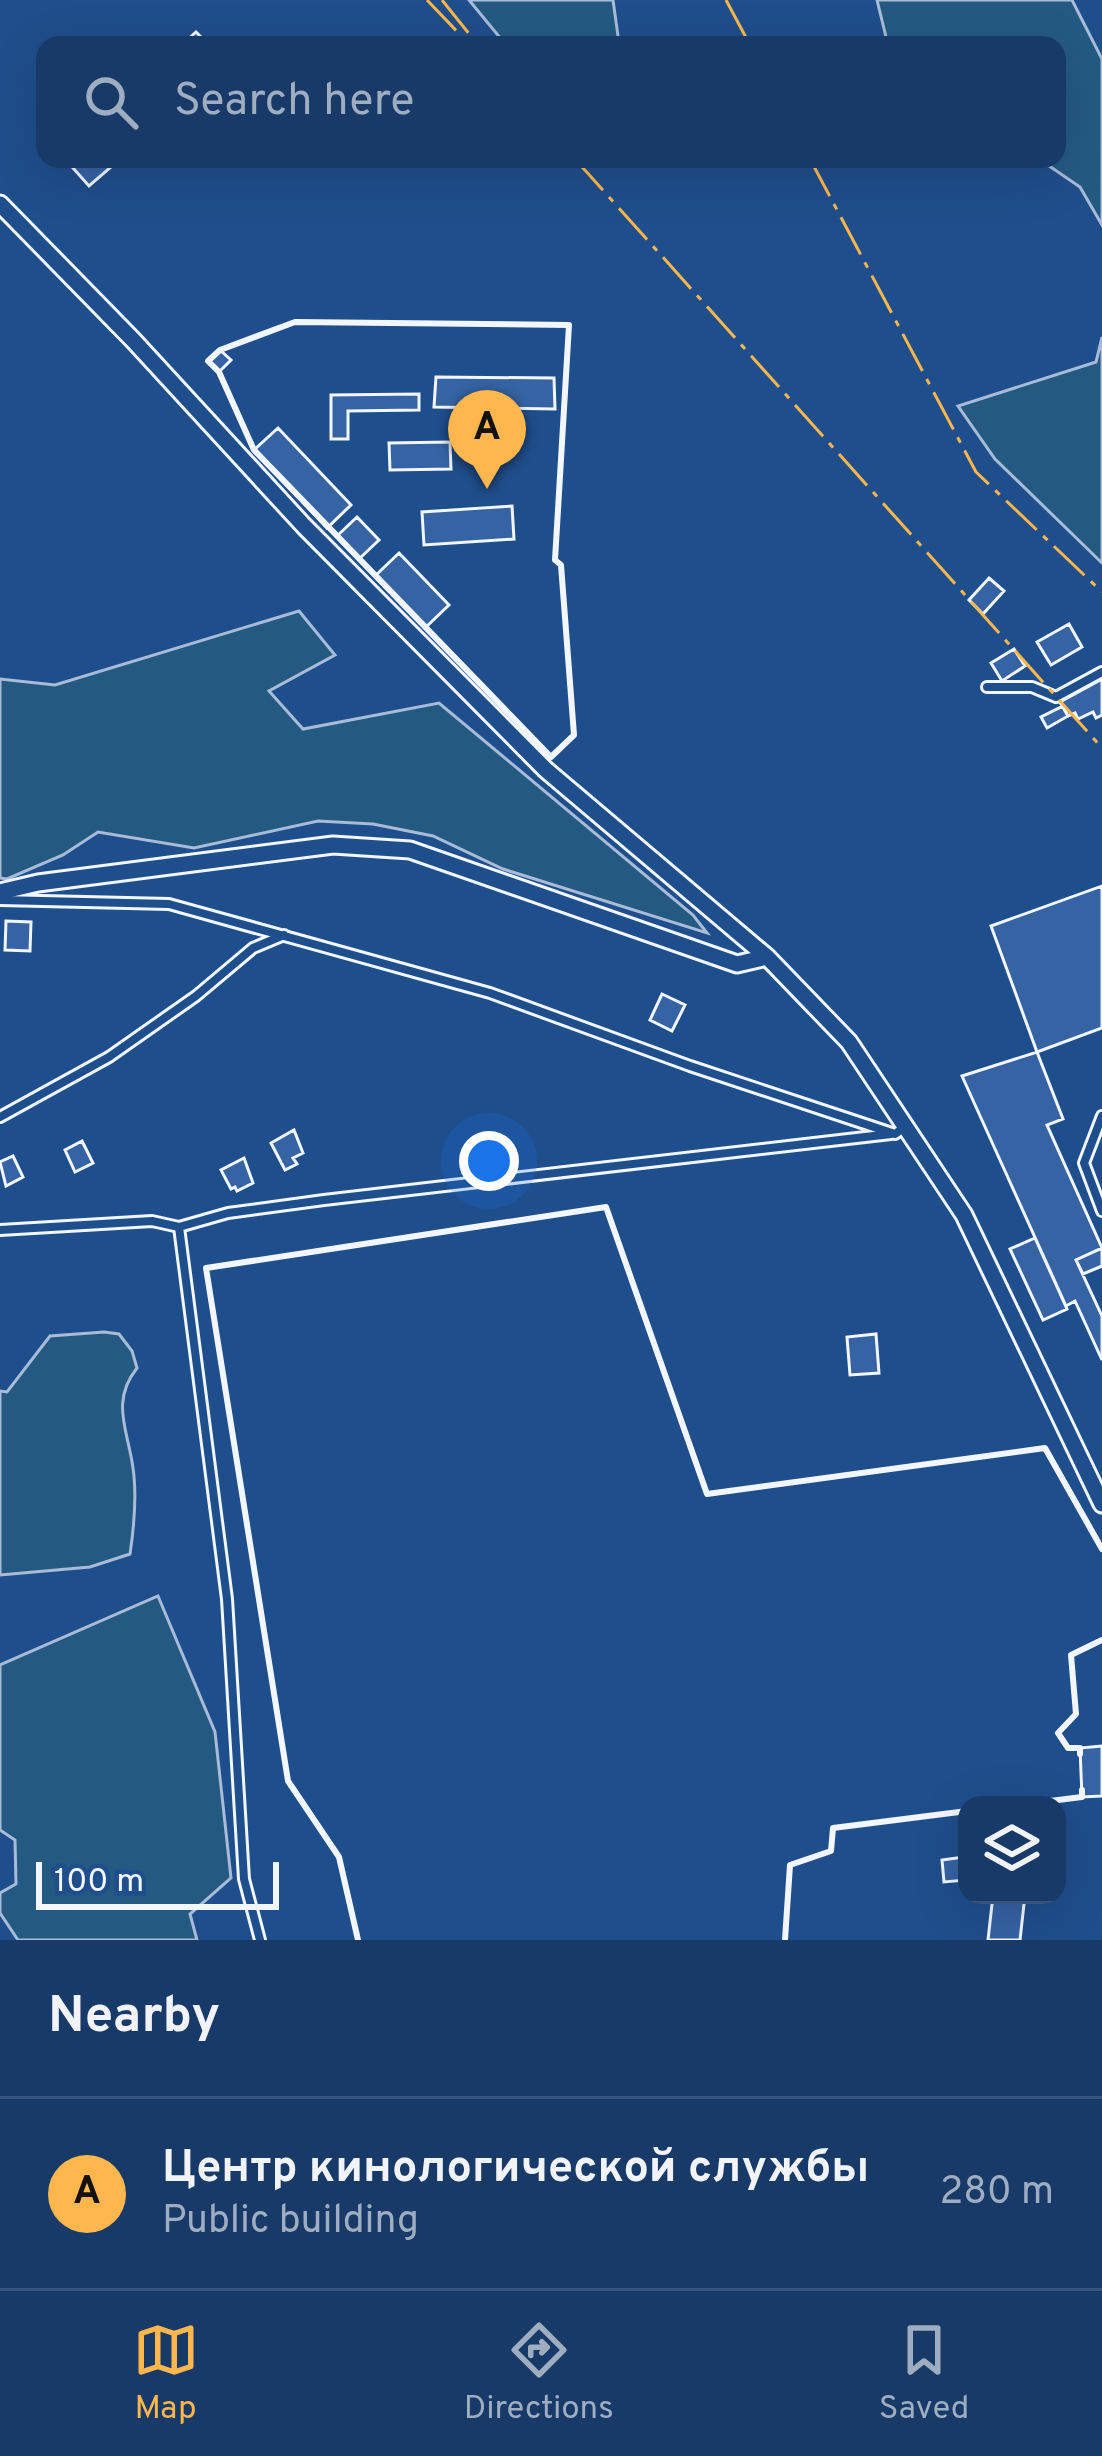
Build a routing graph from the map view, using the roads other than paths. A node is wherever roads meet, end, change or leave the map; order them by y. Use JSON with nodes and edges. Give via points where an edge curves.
{"nodes":[{"id":1,"x":0,"y":205,"type":"edge"},
{"id":2,"x":1102,"y":672,"type":"edge"},
{"id":3,"x":987,"y":687,"type":"dead end"},
{"id":4,"x":0,"y":896,"type":"edge"},
{"id":5,"x":286,"y":935,"type":"junction"},
{"id":6,"x":767,"y":958,"type":"junction"},
{"id":7,"x":1102,"y":1116,"type":"edge"},
{"id":8,"x":0,"y":1117,"type":"edge"},
{"id":9,"x":901,"y":1130,"type":"junction"},
{"id":10,"x":1102,"y":1210,"type":"edge"},
{"id":11,"x":179,"y":1227,"type":"junction"},
{"id":12,"x":0,"y":1230,"type":"edge"},
{"id":13,"x":1102,"y":1504,"type":"edge"},
{"id":14,"x":260,"y":1940,"type":"edge"}],
"edges":[{"from":1,"to":6,"type":"street","via":[[547,770]]},
{"from":2,"to":3,"type":"lane","via":[[1056,697],[1032,686]]},
{"from":4,"to":5,"type":"lane","via":[[169,904]]},
{"from":4,"to":6,"type":"street","via":[[38,883],[333,845],[410,850],[737,964]]},
{"from":5,"to":8,"type":"lane","via":[[253,948],[109,1058]]},
{"from":5,"to":9,"type":"lane","via":[[490,993],[690,1066]]},
{"from":6,"to":9,"type":"street","via":[[849,1042]]},
{"from":7,"to":10,"type":"lane","via":[[1084,1162]]},
{"from":9,"to":11,"type":"lane","via":[[324,1200]]},
{"from":9,"to":13,"type":"street","via":[[964,1214]]},
{"from":11,"to":12,"type":"lane","via":[[152,1221]]},
{"from":11,"to":14,"type":"lane","via":[[227,1599],[244,1879]]}]}
